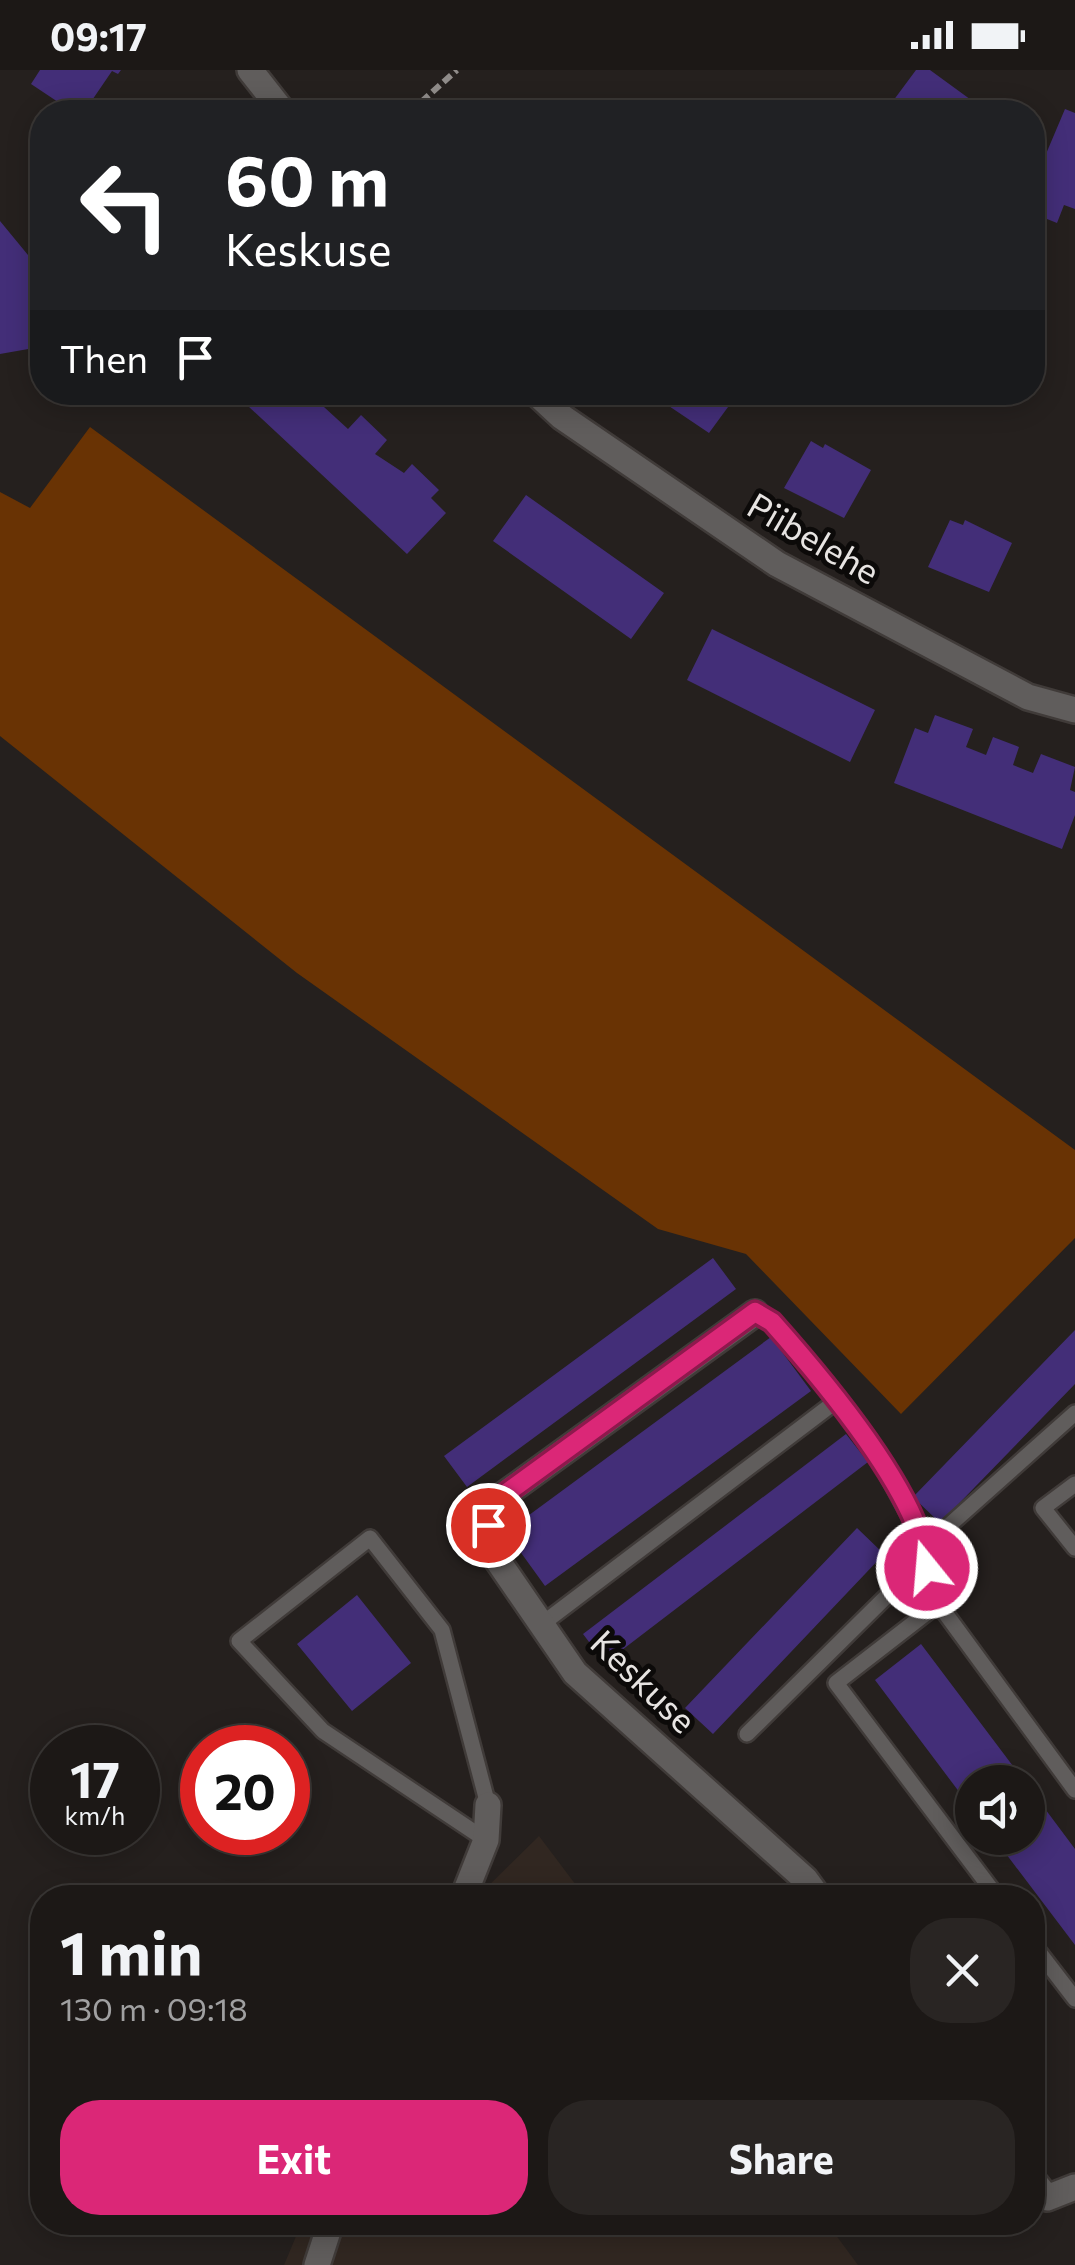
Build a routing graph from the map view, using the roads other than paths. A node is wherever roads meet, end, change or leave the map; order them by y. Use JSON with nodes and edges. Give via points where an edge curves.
{"nodes":[{"id":1,"x":250,"y":70,"type":"edge"},
{"id":2,"x":274,"y":100,"type":"edge"},
{"id":3,"x":549,"y":405,"type":"edge"},
{"id":4,"x":1075,"y":710,"type":"edge"},
{"id":5,"x":755,"y":1312,"type":"joint"},
{"id":6,"x":835,"y":1402,"type":"junction"},
{"id":7,"x":1075,"y":1413,"type":"edge"},
{"id":8,"x":1075,"y":1484,"type":"edge"},
{"id":9,"x":926,"y":1546,"type":"junction"},
{"id":10,"x":1075,"y":1548,"type":"edge"},
{"id":11,"x":933,"y":1597,"type":"junction"},
{"id":12,"x":542,"y":1624,"type":"junction"},
{"id":13,"x":747,"y":1734,"type":"dead end"},
{"id":14,"x":1075,"y":1790,"type":"edge"},
{"id":15,"x":488,"y":1805,"type":"joint"},
{"id":16,"x":486,"y":1840,"type":"junction"},
{"id":17,"x":467,"y":1885,"type":"edge"},
{"id":18,"x":809,"y":1885,"type":"edge"},
{"id":19,"x":988,"y":1885,"type":"edge"},
{"id":20,"x":1045,"y":1960,"type":"edge"},
{"id":21,"x":1075,"y":1999,"type":"edge"},
{"id":22,"x":1075,"y":2187,"type":"edge"},
{"id":23,"x":1045,"y":2195,"type":"edge"},
{"id":24,"x":326,"y":2235,"type":"edge"},
{"id":25,"x":316,"y":2265,"type":"edge"}],
"edges":[{"from":1,"to":2,"type":"street"},
{"from":3,"to":4,"type":"street","name":"Piibelehe","via":[[776,564],[1028,697]]},
{"from":5,"to":6,"type":"lane","via":[[772,1322]]},
{"from":5,"to":12,"type":"street","name":"Keskuse","via":[[490,1505],[487,1545]]},
{"from":6,"to":9,"type":"lane","via":[[866,1435]]},
{"from":6,"to":12,"type":"lane"},
{"from":7,"to":9,"type":"lane"},
{"from":8,"to":10,"type":"lane","via":[[1043,1508]]},
{"from":9,"to":11,"type":"lane"},
{"from":11,"to":13,"type":"lane","via":[[900,1583]]},
{"from":11,"to":14,"type":"lane"},
{"from":11,"to":19,"type":"lane","via":[[836,1683]]},
{"from":12,"to":18,"type":"street","name":"Keskuse","via":[[575,1673]]},
{"from":15,"to":16,"type":"street"},
{"from":15,"to":16,"type":"lane","via":[[442,1630],[370,1538],[239,1641],[322,1731]]},
{"from":16,"to":17,"type":"street"},
{"from":20,"to":21,"type":"lane"},
{"from":22,"to":23,"type":"street"},
{"from":24,"to":25,"type":"street"}]}
